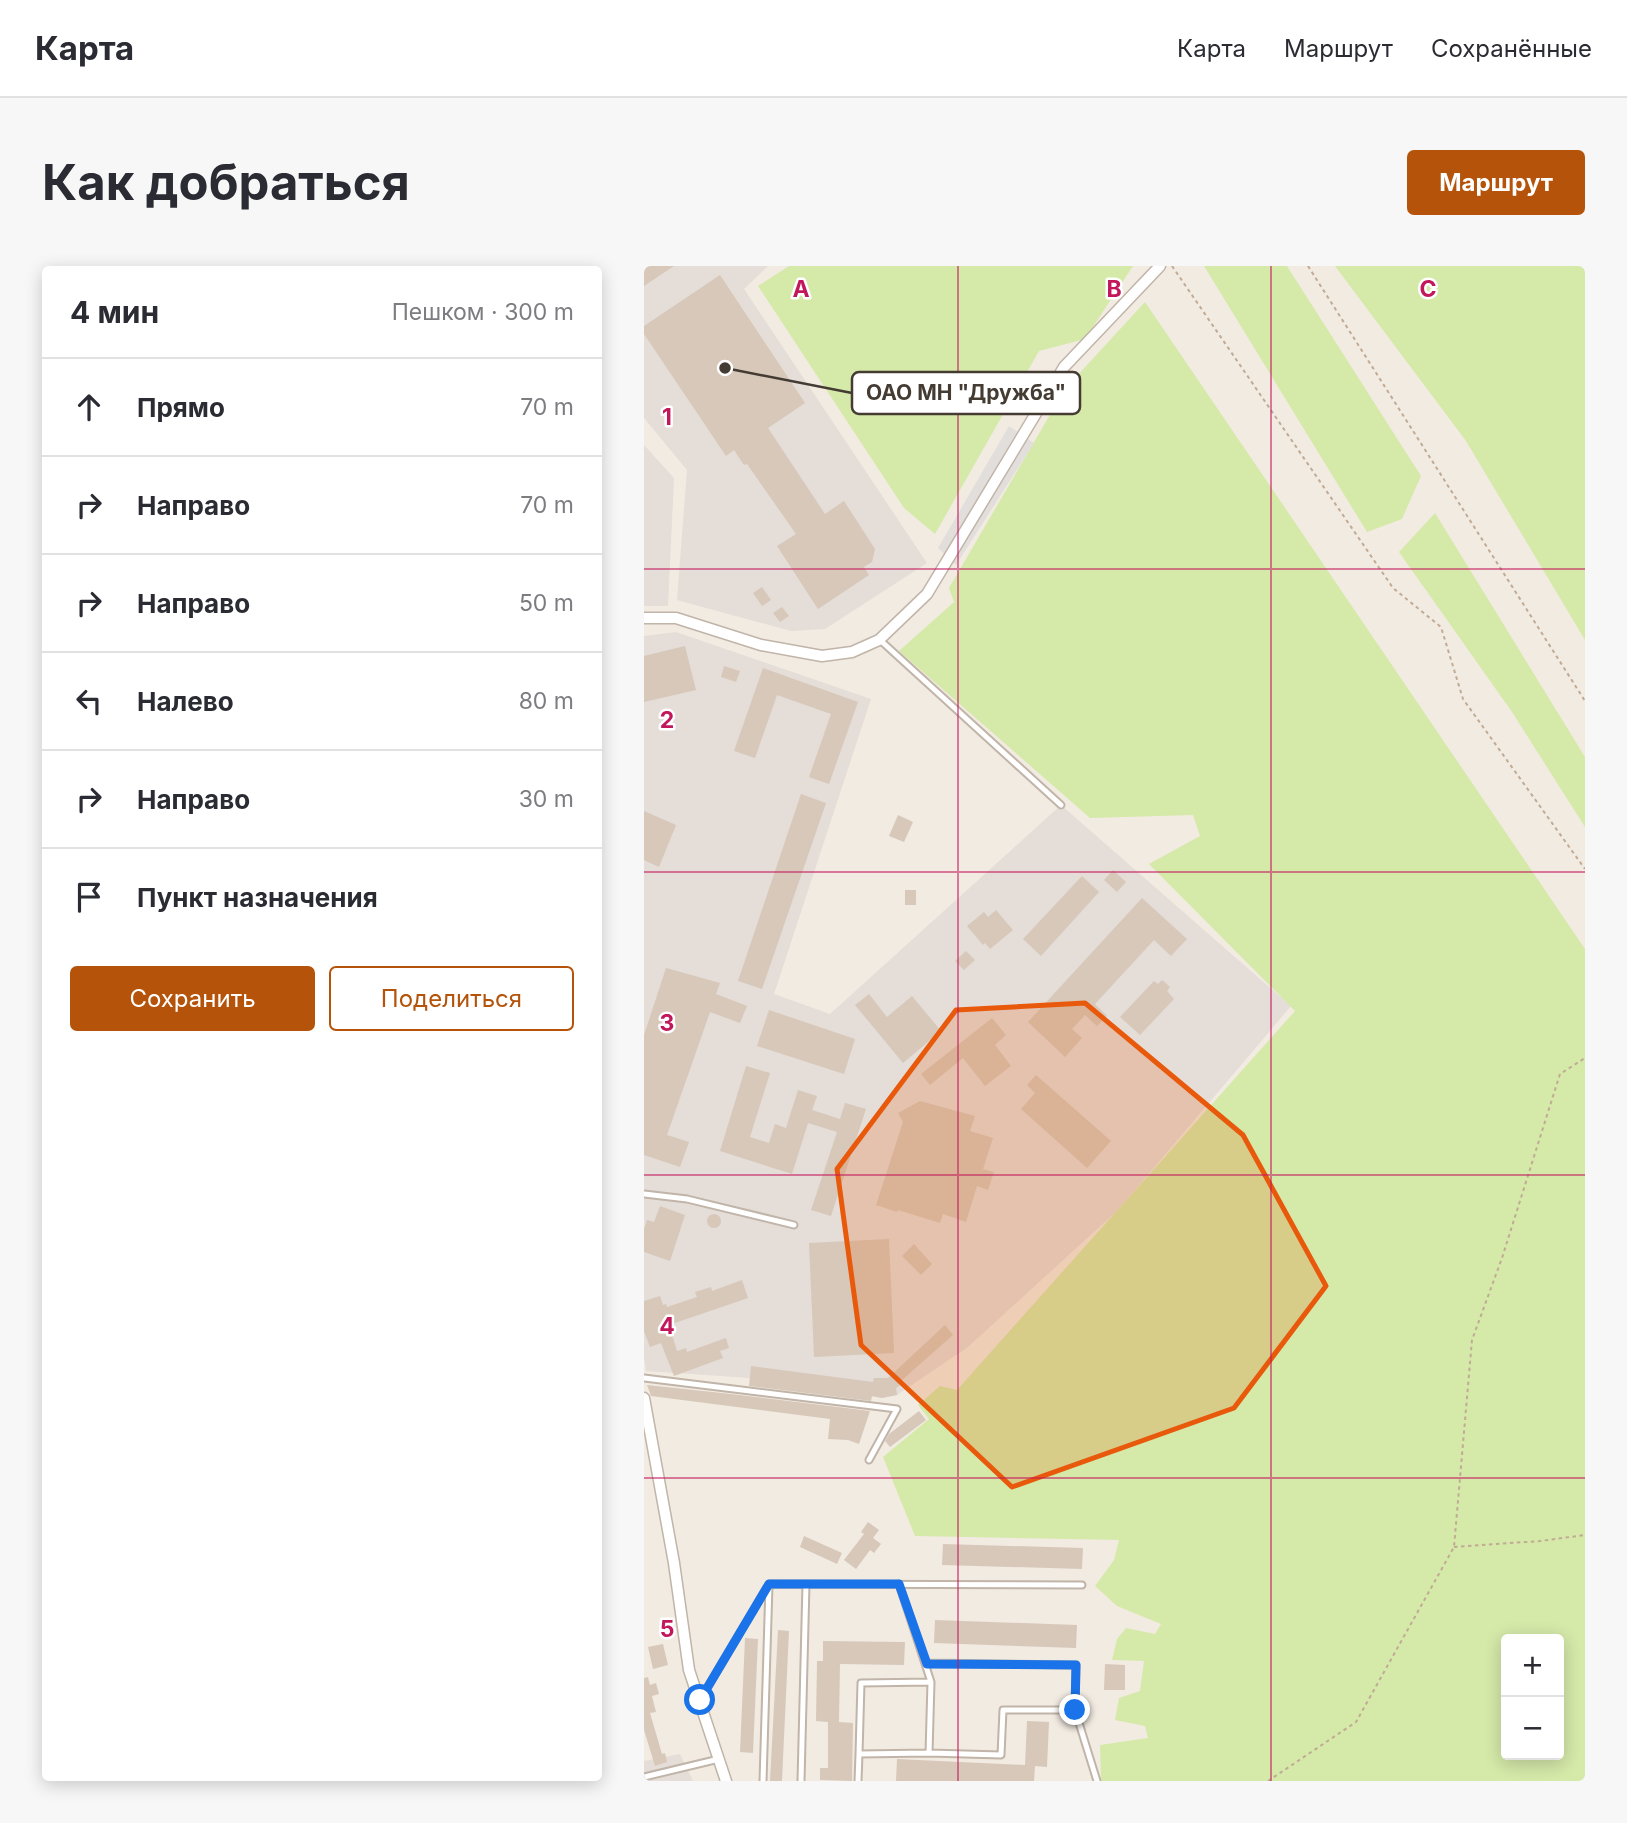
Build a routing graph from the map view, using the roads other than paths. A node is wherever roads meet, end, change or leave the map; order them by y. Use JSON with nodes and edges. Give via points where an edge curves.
{"nodes":[{"id":1,"x":1160,"y":266,"type":"edge"},
{"id":2,"x":644,"y":618,"type":"edge"},
{"id":3,"x":879,"y":640,"type":"junction"},
{"id":4,"x":1061,"y":805,"type":"dead end"},
{"id":5,"x":644,"y":1194,"type":"edge"},
{"id":6,"x":794,"y":1225,"type":"dead end"},
{"id":7,"x":644,"y":1378,"type":"edge"},
{"id":8,"x":644,"y":1398,"type":"edge"},
{"id":9,"x":869,"y":1460,"type":"dead end"},
{"id":10,"x":769,"y":1584,"type":"junction"},
{"id":11,"x":807,"y":1584,"type":"junction"},
{"id":12,"x":899,"y":1584,"type":"junction"},
{"id":13,"x":1082,"y":1585,"type":"dead end"},
{"id":14,"x":927,"y":1664,"type":"junction"},
{"id":15,"x":931,"y":1682,"type":"junction"},
{"id":16,"x":700,"y":1700,"type":"junction"},
{"id":17,"x":1075,"y":1710,"type":"junction"},
{"id":18,"x":929,"y":1753,"type":"junction"},
{"id":19,"x":859,"y":1754,"type":"junction"},
{"id":20,"x":719,"y":1759,"type":"junction"},
{"id":21,"x":644,"y":1777,"type":"edge"},
{"id":22,"x":726,"y":1781,"type":"edge"},
{"id":23,"x":763,"y":1781,"type":"edge"},
{"id":24,"x":801,"y":1781,"type":"edge"},
{"id":25,"x":858,"y":1781,"type":"edge"},
{"id":26,"x":1097,"y":1781,"type":"edge"}],
"edges":[{"from":1,"to":3,"type":"street","via":[[1064,367],[927,594]]},
{"from":2,"to":3,"type":"street","via":[[676,618],[761,645],[822,656],[852,652]]},
{"from":3,"to":4,"type":"lane"},
{"from":5,"to":6,"type":"lane","via":[[687,1199]]},
{"from":7,"to":9,"type":"lane","via":[[897,1409]]},
{"from":8,"to":16,"type":"street","via":[[689,1670]]},
{"from":10,"to":11,"type":"lane"},
{"from":10,"to":16,"type":"lane"},
{"from":10,"to":23,"type":"lane"},
{"from":11,"to":12,"type":"lane"},
{"from":11,"to":24,"type":"lane"},
{"from":12,"to":13,"type":"lane"},
{"from":12,"to":14,"type":"lane"},
{"from":14,"to":15,"type":"lane"},
{"from":14,"to":17,"type":"lane","via":[[1076,1665]]},
{"from":15,"to":18,"type":"lane"},
{"from":15,"to":19,"type":"lane","via":[[861,1683]]},
{"from":16,"to":20,"type":"street"},
{"from":17,"to":18,"type":"lane","via":[[1003,1710],[1001,1755]]},
{"from":17,"to":26,"type":"lane"},
{"from":18,"to":19,"type":"lane"},
{"from":19,"to":25,"type":"lane"},
{"from":20,"to":21,"type":"lane"},
{"from":20,"to":22,"type":"street"}]}
